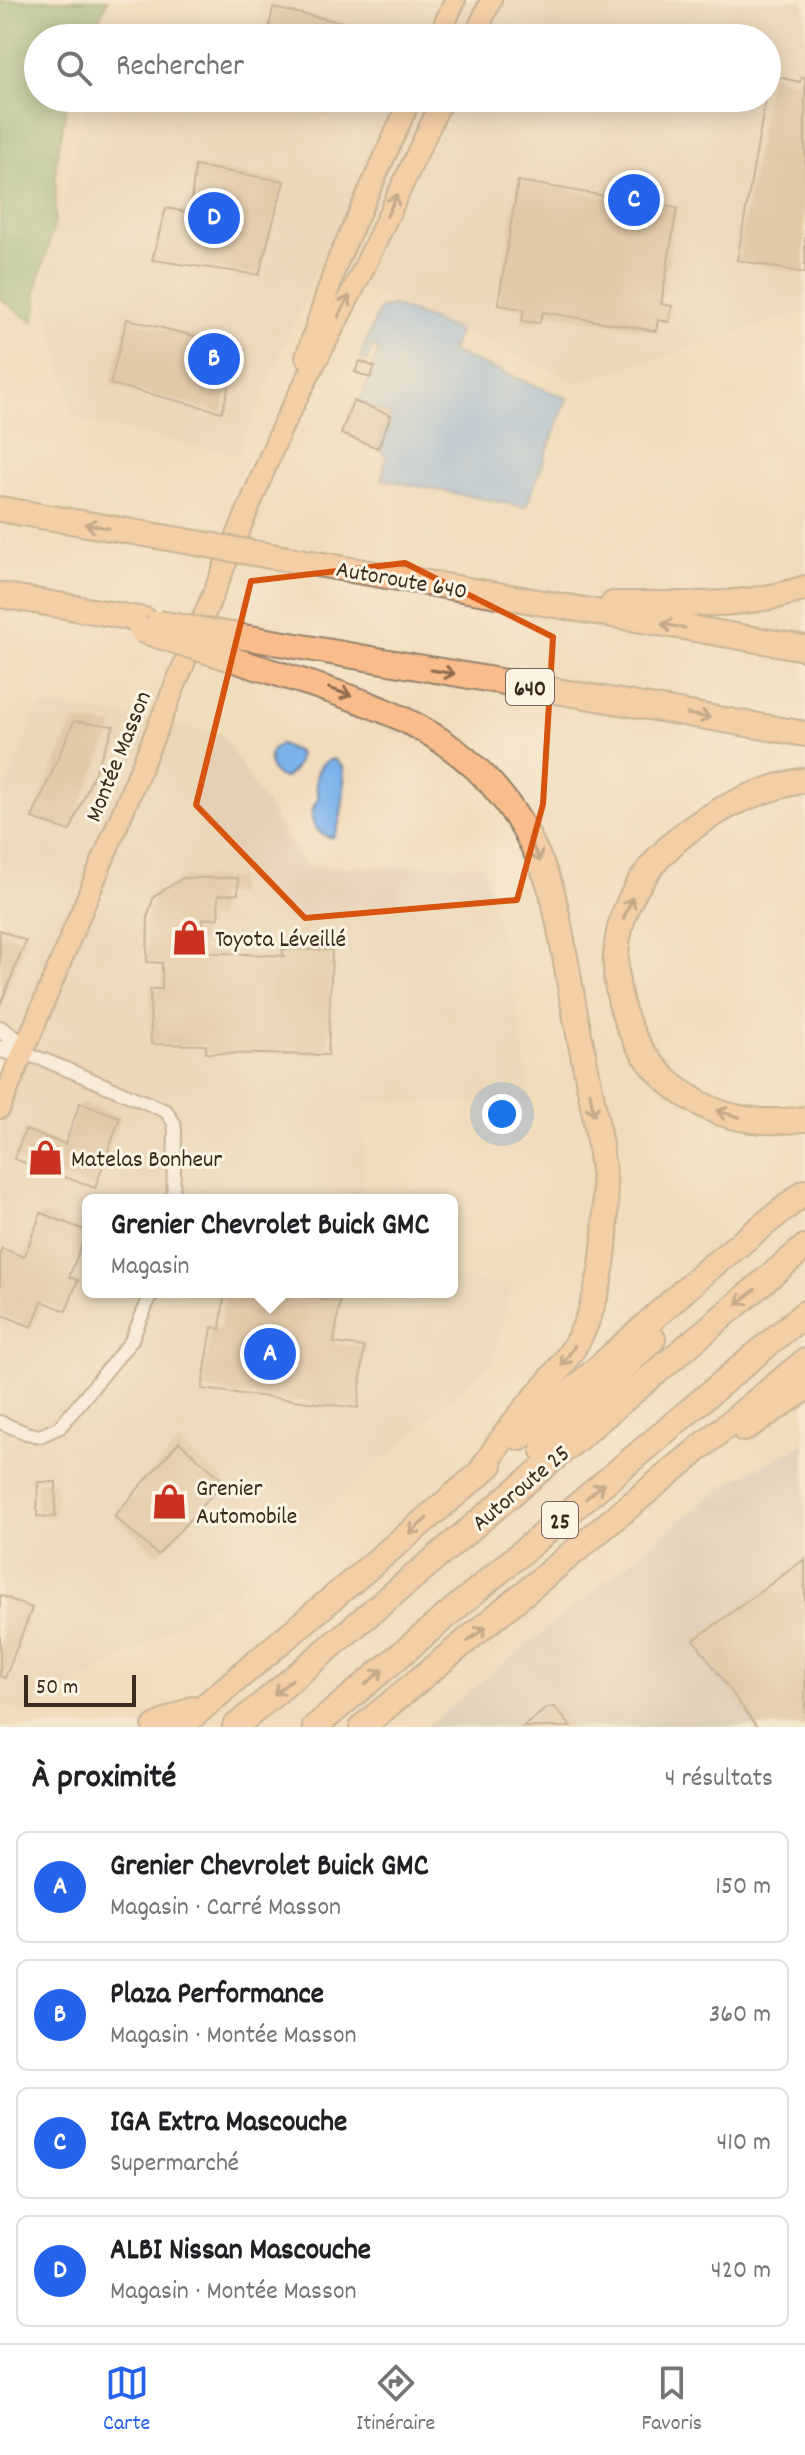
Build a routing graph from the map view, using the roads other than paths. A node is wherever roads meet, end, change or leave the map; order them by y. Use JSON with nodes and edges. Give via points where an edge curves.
{"nodes":[{"id":1,"x":455,"y":0,"type":"edge"},
{"id":2,"x":491,"y":0,"type":"edge"},
{"id":3,"x":444,"y":24,"type":"edge"},
{"id":4,"x":480,"y":24,"type":"edge"},
{"id":5,"x":405,"y":112,"type":"edge"},
{"id":6,"x":436,"y":112,"type":"edge"},
{"id":7,"x":283,"y":425,"type":"junction"},
{"id":8,"x":0,"y":509,"type":"edge"},
{"id":9,"x":805,"y":588,"type":"edge"},
{"id":10,"x":0,"y":595,"type":"edge"},
{"id":11,"x":548,"y":604,"type":"junction"},
{"id":12,"x":143,"y":625,"type":"junction"},
{"id":13,"x":805,"y":648,"type":"edge"},
{"id":14,"x":805,"y":734,"type":"edge"},
{"id":15,"x":805,"y":780,"type":"edge"},
{"id":16,"x":0,"y":1029,"type":"edge"},
{"id":17,"x":0,"y":1049,"type":"edge"},
{"id":18,"x":29,"y":1053,"type":"junction"},
{"id":19,"x":0,"y":1108,"type":"edge"},
{"id":20,"x":805,"y":1119,"type":"edge"},
{"id":21,"x":173,"y":1194,"type":"edge"},
{"id":22,"x":805,"y":1194,"type":"edge"},
{"id":23,"x":805,"y":1247,"type":"edge"},
{"id":24,"x":149,"y":1298,"type":"edge"},
{"id":25,"x":805,"y":1313,"type":"edge"},
{"id":26,"x":805,"y":1361,"type":"edge"},
{"id":27,"x":805,"y":1389,"type":"edge"},
{"id":28,"x":0,"y":1422,"type":"edge"},
{"id":29,"x":478,"y":1476,"type":"junction"},
{"id":30,"x":659,"y":1484,"type":"junction"},
{"id":31,"x":428,"y":1564,"type":"junction"},
{"id":32,"x":212,"y":1699,"type":"junction"},
{"id":33,"x":155,"y":1727,"type":"edge"},
{"id":34,"x":180,"y":1727,"type":"edge"},
{"id":35,"x":235,"y":1727,"type":"edge"},
{"id":36,"x":315,"y":1727,"type":"edge"},
{"id":37,"x":362,"y":1727,"type":"edge"}],
"edges":[{"from":1,"to":3,"type":"main road"},
{"from":2,"to":4,"type":"main road"},
{"from":5,"to":7,"type":"main road","name":"Montée Masson","via":[[338,260]]},
{"from":7,"to":6,"type":"main road","name":"Montée Masson","one_way":true},
{"from":7,"to":18,"type":"main road","name":"Montée Masson"},
{"from":11,"to":8,"type":"highway","name":"Autoroute 640","one_way":true,"bridge":true},
{"from":9,"to":11,"type":"highway","via":[[730,603]]},
{"from":10,"to":12,"type":"highway"},
{"from":13,"to":11,"type":"highway","name":"Autoroute 640","one_way":true},
{"from":12,"to":14,"type":"highway","number":"640","one_way":true,"bridge":true,"via":[[256,639]]},
{"from":12,"to":29,"type":"highway","one_way":true,"bridge":true,"via":[[376,705],[422,727],[482,774],[517,819],[552,892],[603,1171],[603,1265],[576,1344]]},
{"from":20,"to":15,"type":"highway","one_way":true,"via":[[731,1116],[672,1086],[634,1040],[622,1011],[616,969],[620,929],[630,901],[667,849],[741,801]]},
{"from":16,"to":18,"type":"street"},
{"from":17,"to":18,"type":"street"},
{"from":18,"to":19,"type":"main road","name":"Montée Masson"},
{"from":18,"to":21,"type":"street","via":[[171,1116]]},
{"from":22,"to":29,"type":"highway","via":[[707,1270]]},
{"from":22,"to":31,"type":"highway"},
{"from":23,"to":31,"type":"highway","name":"Autoroute 25","number":"25","one_way":true},
{"from":24,"to":28,"type":"street","via":[[131,1341],[60,1427],[40,1436]]},
{"from":36,"to":25,"type":"highway","number":"25","one_way":true},
{"from":26,"to":30,"type":"highway"},
{"from":27,"to":30,"type":"highway"},
{"from":29,"to":32,"type":"highway","one_way":true},
{"from":37,"to":30,"type":"highway","one_way":true},
{"from":31,"to":35,"type":"highway","name":"Autoroute 25","number":"25","one_way":true},
{"from":32,"to":33,"type":"highway"},
{"from":32,"to":34,"type":"highway"}]}
